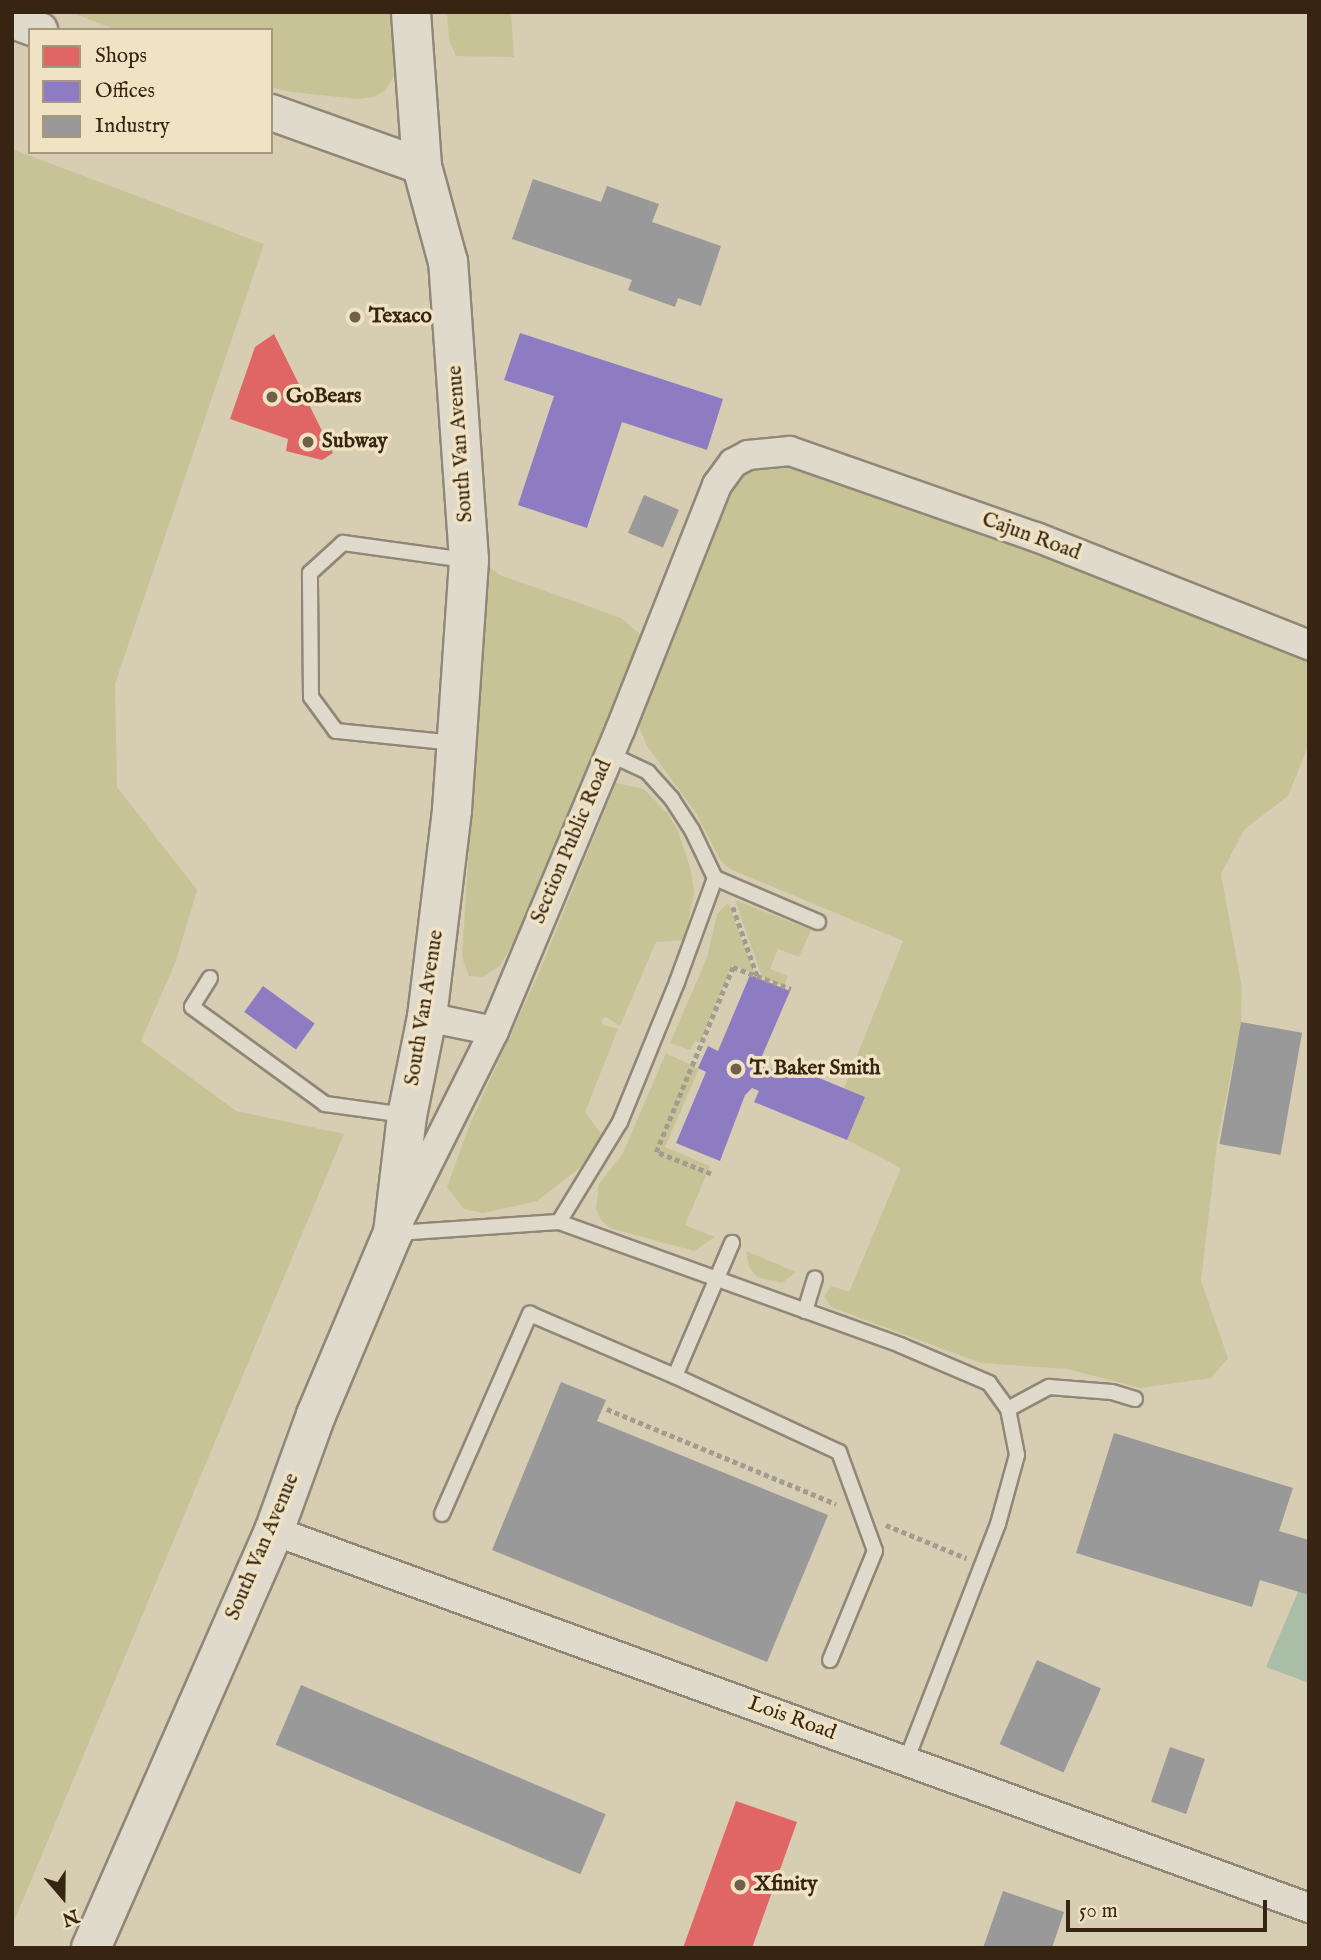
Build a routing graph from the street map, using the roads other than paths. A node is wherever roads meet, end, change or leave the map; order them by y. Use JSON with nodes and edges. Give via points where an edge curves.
{"nodes":[{"id":1,"x":411,"y":12,"type":"edge"},
{"id":2,"x":12,"y":20,"type":"edge"},
{"id":3,"x":34,"y":28,"type":"edge"},
{"id":4,"x":273,"y":114,"type":"edge"},
{"id":5,"x":422,"y":166,"type":"junction"},
{"id":6,"x":748,"y":455,"type":"joint"},
{"id":7,"x":468,"y":560,"type":"junction"},
{"id":8,"x":1309,"y":645,"type":"edge"},
{"id":9,"x":457,"y":743,"type":"junction"},
{"id":10,"x":609,"y":754,"type":"junction"},
{"id":11,"x":720,"y":881,"type":"junction"},
{"id":12,"x":818,"y":922,"type":"dead end"},
{"id":13,"x":211,"y":978,"type":"dead end"},
{"id":14,"x":427,"y":1017,"type":"junction"},
{"id":15,"x":494,"y":1031,"type":"junction"},
{"id":16,"x":407,"y":1116,"type":"junction"},
{"id":17,"x":559,"y":1222,"type":"junction"},
{"id":18,"x":393,"y":1233,"type":"junction"},
{"id":19,"x":732,"y":1243,"type":"dead end"},
{"id":20,"x":716,"y":1279,"type":"junction"},
{"id":21,"x":815,"y":1279,"type":"dead end"},
{"id":22,"x":805,"y":1311,"type":"junction"},
{"id":23,"x":675,"y":1376,"type":"junction"},
{"id":24,"x":1135,"y":1399,"type":"dead end"},
{"id":25,"x":1008,"y":1409,"type":"junction"},
{"id":26,"x":442,"y":1514,"type":"dead end"},
{"id":27,"x":274,"y":1531,"type":"junction"},
{"id":28,"x":830,"y":1660,"type":"dead end"},
{"id":29,"x":906,"y":1761,"type":"junction"},
{"id":30,"x":1309,"y":1908,"type":"edge"},
{"id":31,"x":92,"y":1948,"type":"edge"}],
"edges":[{"from":1,"to":5,"type":"main road","name":"South Van Avenue"},
{"from":2,"to":3,"type":"street"},
{"from":4,"to":5,"type":"street"},
{"from":5,"to":7,"type":"main road","name":"South Van Avenue","via":[[448,262]]},
{"from":6,"to":8,"type":"street","name":"Cajun Road","via":[[790,451],[1036,537]]},
{"from":6,"to":10,"type":"street","name":"Section Public Road","via":[[733,463],[717,485]]},
{"from":7,"to":9,"type":"main road","name":"South Van Avenue"},
{"from":7,"to":9,"type":"lane","via":[[343,543],[310,572],[311,697],[336,731]]},
{"from":9,"to":14,"type":"main road","name":"South Van Avenue"},
{"from":10,"to":11,"type":"lane","via":[[648,772],[672,799]]},
{"from":10,"to":15,"type":"street","name":"Section Public Road"},
{"from":11,"to":12,"type":"lane"},
{"from":11,"to":17,"type":"lane","via":[[620,1122]]},
{"from":13,"to":16,"type":"lane","via":[[192,1007],[325,1104]]},
{"from":14,"to":15,"type":"street"},
{"from":14,"to":16,"type":"main road","name":"South Van Avenue"},
{"from":15,"to":18,"type":"street","name":"Section Public Road"},
{"from":16,"to":18,"type":"main road","name":"South Van Avenue"},
{"from":17,"to":18,"type":"lane"},
{"from":17,"to":20,"type":"lane"},
{"from":18,"to":27,"type":"main road","name":"South Van Avenue","via":[[316,1415]]},
{"from":19,"to":20,"type":"lane"},
{"from":20,"to":22,"type":"lane"},
{"from":20,"to":23,"type":"lane"},
{"from":21,"to":22,"type":"lane"},
{"from":22,"to":25,"type":"lane","via":[[989,1383]]},
{"from":23,"to":26,"type":"lane","via":[[530,1314]]},
{"from":23,"to":28,"type":"lane","via":[[839,1452],[875,1551]]},
{"from":24,"to":25,"type":"lane","via":[[1112,1392],[1049,1387]]},
{"from":25,"to":29,"type":"lane","via":[[1017,1455],[999,1524]]},
{"from":27,"to":29,"type":"street","name":"Lois Road"},
{"from":27,"to":31,"type":"main road","name":"South Van Avenue"},
{"from":29,"to":30,"type":"street","name":"Lois Road"}]}
